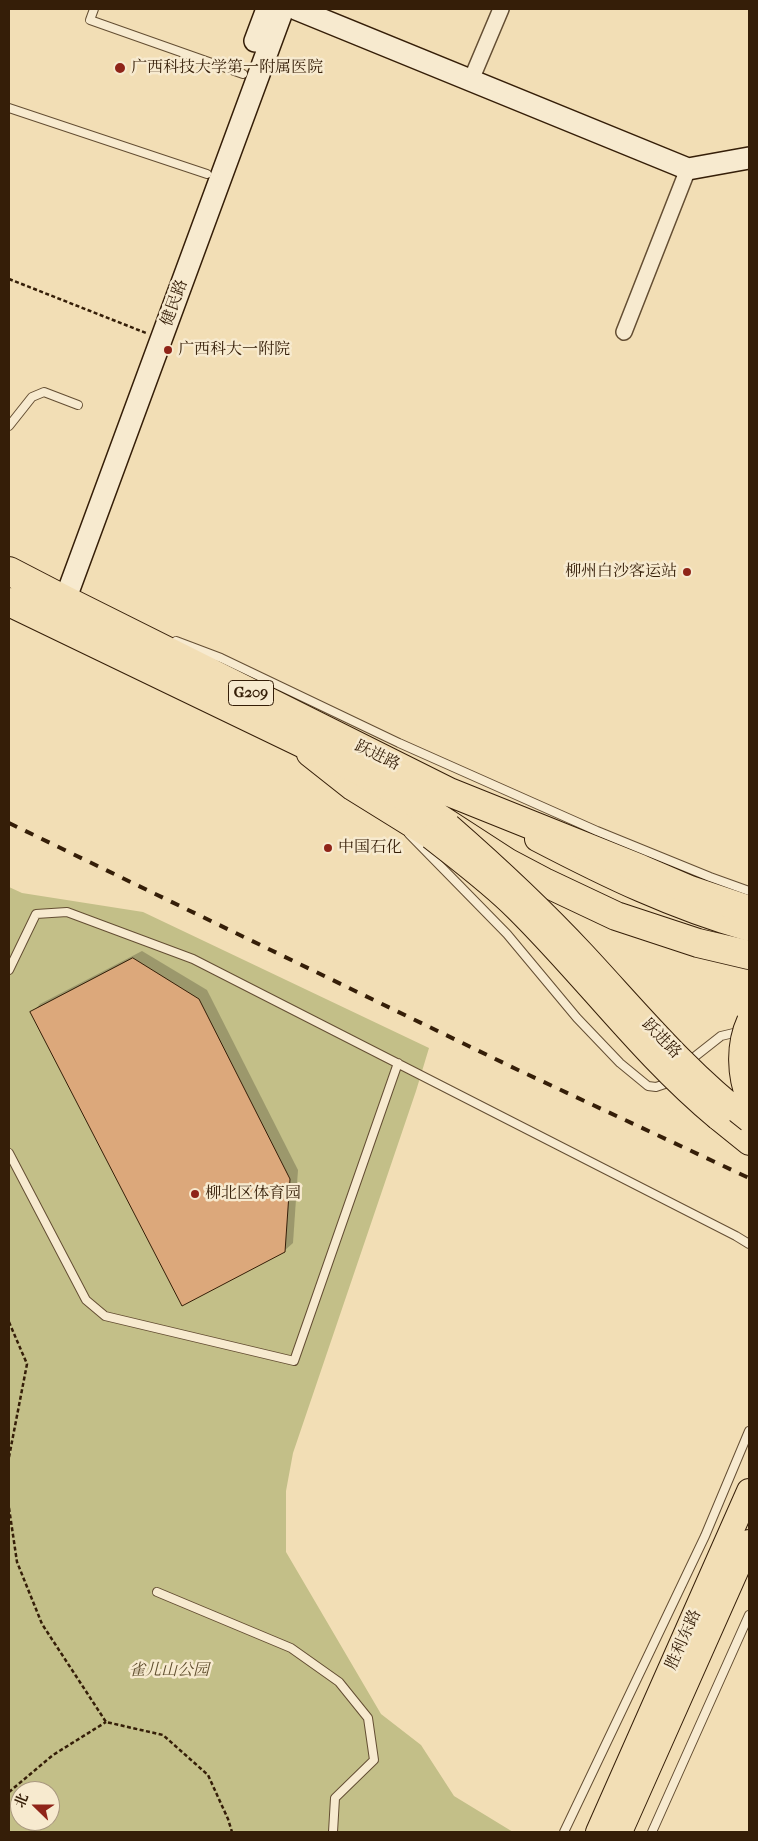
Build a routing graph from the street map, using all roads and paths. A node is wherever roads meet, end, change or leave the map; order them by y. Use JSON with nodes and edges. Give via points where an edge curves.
{"nodes":[{"id":1,"x":94,"y":9,"type":"edge"},
{"id":2,"x":267,"y":9,"type":"edge"},
{"id":3,"x":283,"y":9,"type":"edge"},
{"id":4,"x":296,"y":9,"type":"edge"},
{"id":5,"x":501,"y":9,"type":"edge"},
{"id":6,"x":243,"y":74,"type":"junction"},
{"id":7,"x":471,"y":80,"type":"junction"},
{"id":8,"x":9,"y":108,"type":"edge"},
{"id":9,"x":749,"y":158,"type":"edge"},
{"id":10,"x":688,"y":169,"type":"junction"},
{"id":11,"x":207,"y":174,"type":"junction"},
{"id":12,"x":9,"y":279,"type":"edge"},
{"id":13,"x":624,"y":332,"type":"dead end"},
{"id":14,"x":149,"y":335,"type":"junction"},
{"id":15,"x":78,"y":405,"type":"dead end"},
{"id":16,"x":9,"y":426,"type":"edge"},
{"id":17,"x":9,"y":571,"type":"edge"},
{"id":18,"x":9,"y":602,"type":"edge"},
{"id":19,"x":53,"y":609,"type":"junction"},
{"id":20,"x":138,"y":627,"type":"dead end"},
{"id":21,"x":166,"y":637,"type":"dead end"},
{"id":22,"x":284,"y":734,"type":"junction"},
{"id":23,"x":449,"y":792,"type":"junction"},
{"id":24,"x":384,"y":807,"type":"junction"},
{"id":25,"x":440,"y":827,"type":"junction"},
{"id":26,"x":749,"y":891,"type":"edge"},
{"id":27,"x":749,"y":910,"type":"edge"},
{"id":28,"x":749,"y":929,"type":"edge"},
{"id":29,"x":749,"y":954,"type":"edge"},
{"id":30,"x":9,"y":970,"type":"edge"},
{"id":31,"x":749,"y":1021,"type":"edge"},
{"id":32,"x":749,"y":1031,"type":"edge"},
{"id":33,"x":398,"y":1063,"type":"junction"},
{"id":34,"x":749,"y":1100,"type":"edge"},
{"id":35,"x":749,"y":1120,"type":"edge"},
{"id":36,"x":749,"y":1143,"type":"edge"},
{"id":37,"x":9,"y":1152,"type":"edge"},
{"id":38,"x":749,"y":1244,"type":"edge"},
{"id":39,"x":9,"y":1322,"type":"edge"},
{"id":40,"x":749,"y":1430,"type":"edge"},
{"id":41,"x":9,"y":1457,"type":"edge"},
{"id":42,"x":749,"y":1491,"type":"edge"},
{"id":43,"x":9,"y":1508,"type":"edge"},
{"id":44,"x":746,"y":1550,"type":"edge"},
{"id":45,"x":157,"y":1592,"type":"dead end"},
{"id":46,"x":706,"y":1614,"type":"junction"},
{"id":47,"x":749,"y":1616,"type":"edge"},
{"id":48,"x":106,"y":1722,"type":"junction"},
{"id":49,"x":628,"y":1791,"type":"junction"},
{"id":50,"x":9,"y":1792,"type":"edge"},
{"id":51,"x":232,"y":1832,"type":"edge"},
{"id":52,"x":333,"y":1832,"type":"edge"},
{"id":53,"x":564,"y":1832,"type":"edge"},
{"id":54,"x":581,"y":1832,"type":"edge"},
{"id":55,"x":598,"y":1832,"type":"edge"},
{"id":56,"x":620,"y":1832,"type":"edge"},
{"id":57,"x":637,"y":1832,"type":"edge"},
{"id":58,"x":652,"y":1832,"type":"edge"}],
"edges":[{"from":1,"to":6,"type":"lane","via":[[90,20]]},
{"from":2,"to":6,"type":"main road","name":"健民路"},
{"from":3,"to":19,"type":"main road","name":"健民路"},
{"from":4,"to":7,"type":"main road"},
{"from":5,"to":7,"type":"street"},
{"from":6,"to":11,"type":"main road","name":"健民路"},
{"from":7,"to":10,"type":"main road"},
{"from":8,"to":11,"type":"lane"},
{"from":9,"to":10,"type":"main road"},
{"from":10,"to":13,"type":"street"},
{"from":11,"to":14,"type":"main road","name":"健民路"},
{"from":12,"to":14,"type":"path"},
{"from":14,"to":19,"type":"main road","name":"健民路"},
{"from":15,"to":16,"type":"lane","via":[[44,392],[32,397]]},
{"from":17,"to":19,"type":"highway","name":"跃进路","number":"G209"},
{"from":18,"to":19,"type":"highway","name":"跃进路","number":"G209"},
{"from":19,"to":20,"type":"lane"},
{"from":19,"to":22,"type":"highway","name":"跃进路","number":"G209"},
{"from":19,"to":23,"type":"highway","name":"跃进路","number":"G209"},
{"from":21,"to":26,"type":"lane","via":[[221,658],[399,743],[597,830]]},
{"from":22,"to":24,"type":"main road","via":[[352,788]]},
{"from":22,"to":25,"type":"highway","name":"跃进路","number":"G209","via":[[418,804]]},
{"from":23,"to":27,"type":"highway","number":"G209","via":[[690,890]]},
{"from":23,"to":28,"type":"main road","name":"跃进路","via":[[630,886],[698,914]]},
{"from":24,"to":25,"type":"main road"},
{"from":24,"to":32,"type":"lane","via":[[507,934],[577,1018],[620,1063],[648,1086],[664,1084],[698,1052],[721,1036]]},
{"from":25,"to":29,"type":"highway","number":"G209","bridge":true,"via":[[616,916],[686,939]]},
{"from":25,"to":35,"type":"main road","name":"跃进路","bridge":true,"via":[[506,876],[664,1044]]},
{"from":25,"to":36,"type":"main road","bridge":true,"via":[[490,885],[515,907],[662,1065],[701,1104]]},
{"from":30,"to":33,"type":"lane","via":[[36,914],[67,912],[193,959]]},
{"from":31,"to":34,"type":"main road","bridge":true,"via":[[743,1039],[741,1065]]},
{"from":33,"to":37,"type":"lane","via":[[294,1361],[105,1316],[86,1300]]},
{"from":33,"to":38,"type":"lane"},
{"from":39,"to":41,"type":"path","via":[[27,1364]]},
{"from":40,"to":53,"type":"lane","via":[[705,1536]]},
{"from":42,"to":46,"type":"main road","name":"胜利东路"},
{"from":43,"to":48,"type":"path","via":[[17,1562],[42,1624]]},
{"from":44,"to":46,"type":"main road","name":"胜利东路"},
{"from":45,"to":52,"type":"lane","via":[[291,1648],[339,1682],[368,1718],[374,1760],[336,1798]]},
{"from":46,"to":49,"type":"main road","name":"胜利东路"},
{"from":46,"to":54,"type":"main road","via":[[644,1702]]},
{"from":46,"to":57,"type":"main road","via":[[697,1685]]},
{"from":47,"to":58,"type":"lane"},
{"from":48,"to":50,"type":"path","via":[[53,1755]]},
{"from":48,"to":51,"type":"path","via":[[163,1735],[208,1775]]},
{"from":49,"to":55,"type":"main road"},
{"from":49,"to":56,"type":"main road"}]}
